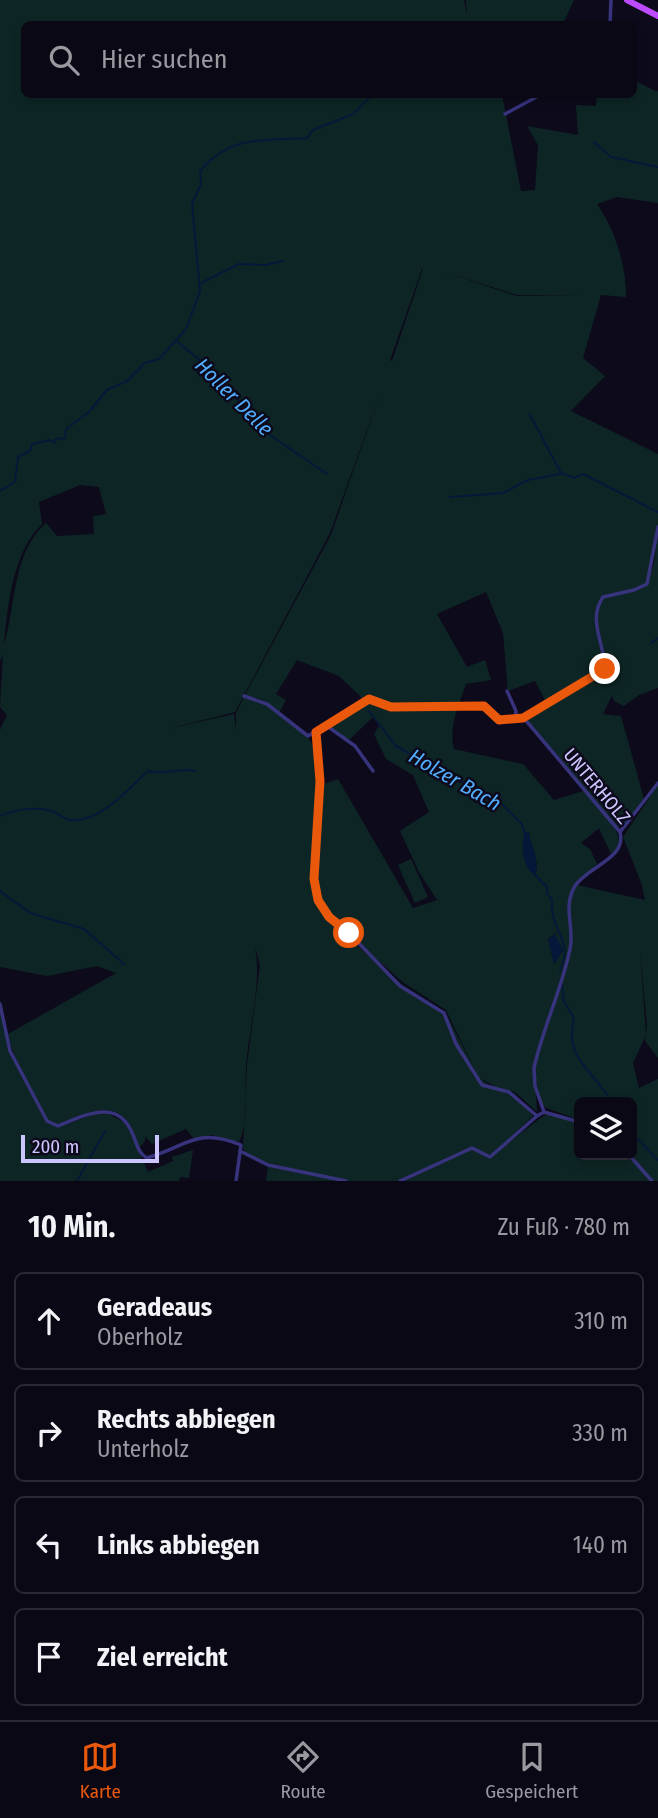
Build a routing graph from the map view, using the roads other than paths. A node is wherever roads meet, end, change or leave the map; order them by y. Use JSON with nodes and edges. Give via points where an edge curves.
{"nodes":[{"id":1,"x":611,"y":0,"type":"edge"},
{"id":2,"x":626,"y":0,"type":"edge"},
{"id":3,"x":655,"y":15,"type":"edge"},
{"id":4,"x":610,"y":21,"type":"edge"},
{"id":5,"x":535,"y":98,"type":"edge"},
{"id":6,"x":505,"y":114,"type":"dead end"},
{"id":7,"x":658,"y":527,"type":"edge"},
{"id":8,"x":508,"y":691,"type":"dead end"},
{"id":9,"x":244,"y":696,"type":"dead end"},
{"id":10,"x":515,"y":718,"type":"junction"},
{"id":11,"x":523,"y":718,"type":"junction"},
{"id":12,"x":327,"y":726,"type":"junction"},
{"id":13,"x":316,"y":732,"type":"junction"},
{"id":14,"x":373,"y":771,"type":"dead end"},
{"id":15,"x":658,"y":783,"type":"edge"},
{"id":16,"x":620,"y":832,"type":"junction"},
{"id":17,"x":0,"y":1004,"type":"edge"},
{"id":18,"x":544,"y":1112,"type":"junction"},
{"id":19,"x":537,"y":1116,"type":"junction"},
{"id":20,"x":574,"y":1121,"type":"edge"},
{"id":21,"x":241,"y":1148,"type":"junction"},
{"id":22,"x":633,"y":1160,"type":"edge"},
{"id":23,"x":236,"y":1181,"type":"edge"},
{"id":24,"x":346,"y":1181,"type":"edge"},
{"id":25,"x":400,"y":1181,"type":"edge"},
{"id":26,"x":652,"y":1181,"type":"edge"}],
"edges":[{"from":1,"to":4,"type":"street"},
{"from":2,"to":3,"type":"main road"},
{"from":5,"to":6,"type":"street"},
{"from":7,"to":11,"type":"street","via":[[647,584],[603,597],[599,603],[598,639],[605,669]]},
{"from":8,"to":10,"type":"street"},
{"from":9,"to":13,"type":"street","via":[[263,701],[308,736]]},
{"from":10,"to":11,"type":"street"},
{"from":10,"to":12,"type":"street","via":[[499,720],[484,706],[391,707],[369,699]]},
{"from":11,"to":16,"type":"street","name":"UNTERHOLZ"},
{"from":12,"to":13,"type":"street"},
{"from":12,"to":14,"type":"street","via":[[355,746]]},
{"from":13,"to":19,"type":"street","via":[[320,781],[314,879],[318,900],[329,917],[400,986],[444,1013],[456,1044],[482,1085],[509,1091]]},
{"from":15,"to":16,"type":"street"},
{"from":16,"to":18,"type":"street","name":"UNTERHOLZ","via":[[619,851],[586,874],[572,893],[567,921],[571,946],[534,1068]]},
{"from":17,"to":21,"type":"street","via":[[10,1051],[47,1121],[58,1126],[94,1111],[111,1113],[127,1122],[147,1158],[206,1136]]},
{"from":18,"to":19,"type":"street"},
{"from":18,"to":20,"type":"street"},
{"from":19,"to":25,"type":"street","via":[[490,1157],[472,1148]]},
{"from":21,"to":23,"type":"street"},
{"from":21,"to":24,"type":"street","via":[[268,1165]]},
{"from":22,"to":26,"type":"street"}]}
